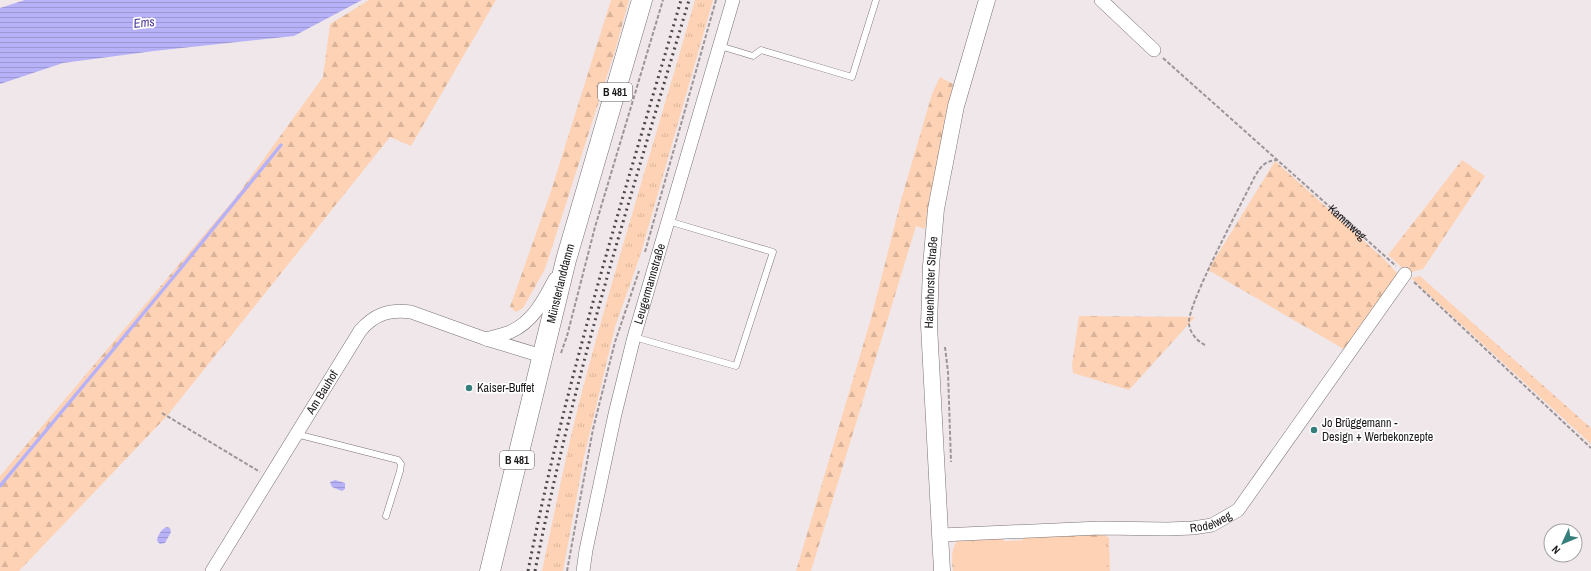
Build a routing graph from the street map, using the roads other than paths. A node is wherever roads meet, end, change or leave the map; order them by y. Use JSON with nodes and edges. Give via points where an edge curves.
{"nodes":[{"id":1,"x":642,"y":0,"type":"edge"},
{"id":2,"x":733,"y":0,"type":"edge"},
{"id":3,"x":876,"y":0,"type":"edge"},
{"id":4,"x":987,"y":0,"type":"edge"},
{"id":5,"x":1101,"y":0,"type":"edge"},
{"id":6,"x":720,"y":46,"type":"junction"},
{"id":7,"x":1154,"y":50,"type":"road end"},
{"id":8,"x":668,"y":221,"type":"junction"},
{"id":9,"x":566,"y":260,"type":"junction"},
{"id":10,"x":1405,"y":274,"type":"road end"},
{"id":11,"x":634,"y":337,"type":"junction"},
{"id":12,"x":486,"y":339,"type":"junction"},
{"id":13,"x":550,"y":358,"type":"junction"},
{"id":14,"x":296,"y":434,"type":"junction"},
{"id":15,"x":386,"y":516,"type":"dead end"},
{"id":16,"x":941,"y":535,"type":"junction"},
{"id":17,"x":212,"y":571,"type":"edge"},
{"id":18,"x":490,"y":571,"type":"edge"},
{"id":19,"x":583,"y":571,"type":"edge"},
{"id":20,"x":942,"y":571,"type":"edge"}],
"edges":[{"from":1,"to":9,"type":"main road","name":"Münsterlanddamm","number":"B 481"},
{"from":2,"to":6,"type":"street","name":"Leugermannstraße"},
{"from":3,"to":6,"type":"lane","via":[[852,76],[761,50],[753,56]]},
{"from":4,"to":16,"type":"street","name":"Hauenhorster Straße","via":[[956,106],[936,209],[931,266],[930,325]]},
{"from":5,"to":7,"type":"street"},
{"from":6,"to":8,"type":"street","name":"Leugermannstraße"},
{"from":8,"to":11,"type":"street","name":"Leugermannstraße"},
{"from":8,"to":11,"type":"lane","via":[[773,252],[736,366]]},
{"from":9,"to":12,"type":"street","via":[[543,302],[527,321],[510,332]]},
{"from":9,"to":13,"type":"main road","name":"Münsterlanddamm","number":"B 481"},
{"from":10,"to":16,"type":"street","name":"Rodelweg","via":[[1238,510],[1212,525],[1167,529],[1100,528]]},
{"from":11,"to":19,"type":"street","name":"Leugermannstraße","via":[[613,422]]},
{"from":12,"to":13,"type":"street","name":"Am Bauhof"},
{"from":12,"to":14,"type":"street","name":"Am Bauhof","via":[[411,312],[382,313],[360,331]]},
{"from":13,"to":18,"type":"main road","name":"Münsterlanddamm","number":"B 481"},
{"from":14,"to":15,"type":"lane","via":[[398,460],[401,464],[400,472]]},
{"from":14,"to":17,"type":"street","name":"Am Bauhof"},
{"from":16,"to":20,"type":"street","name":"Hauenhorster Straße"}]}
